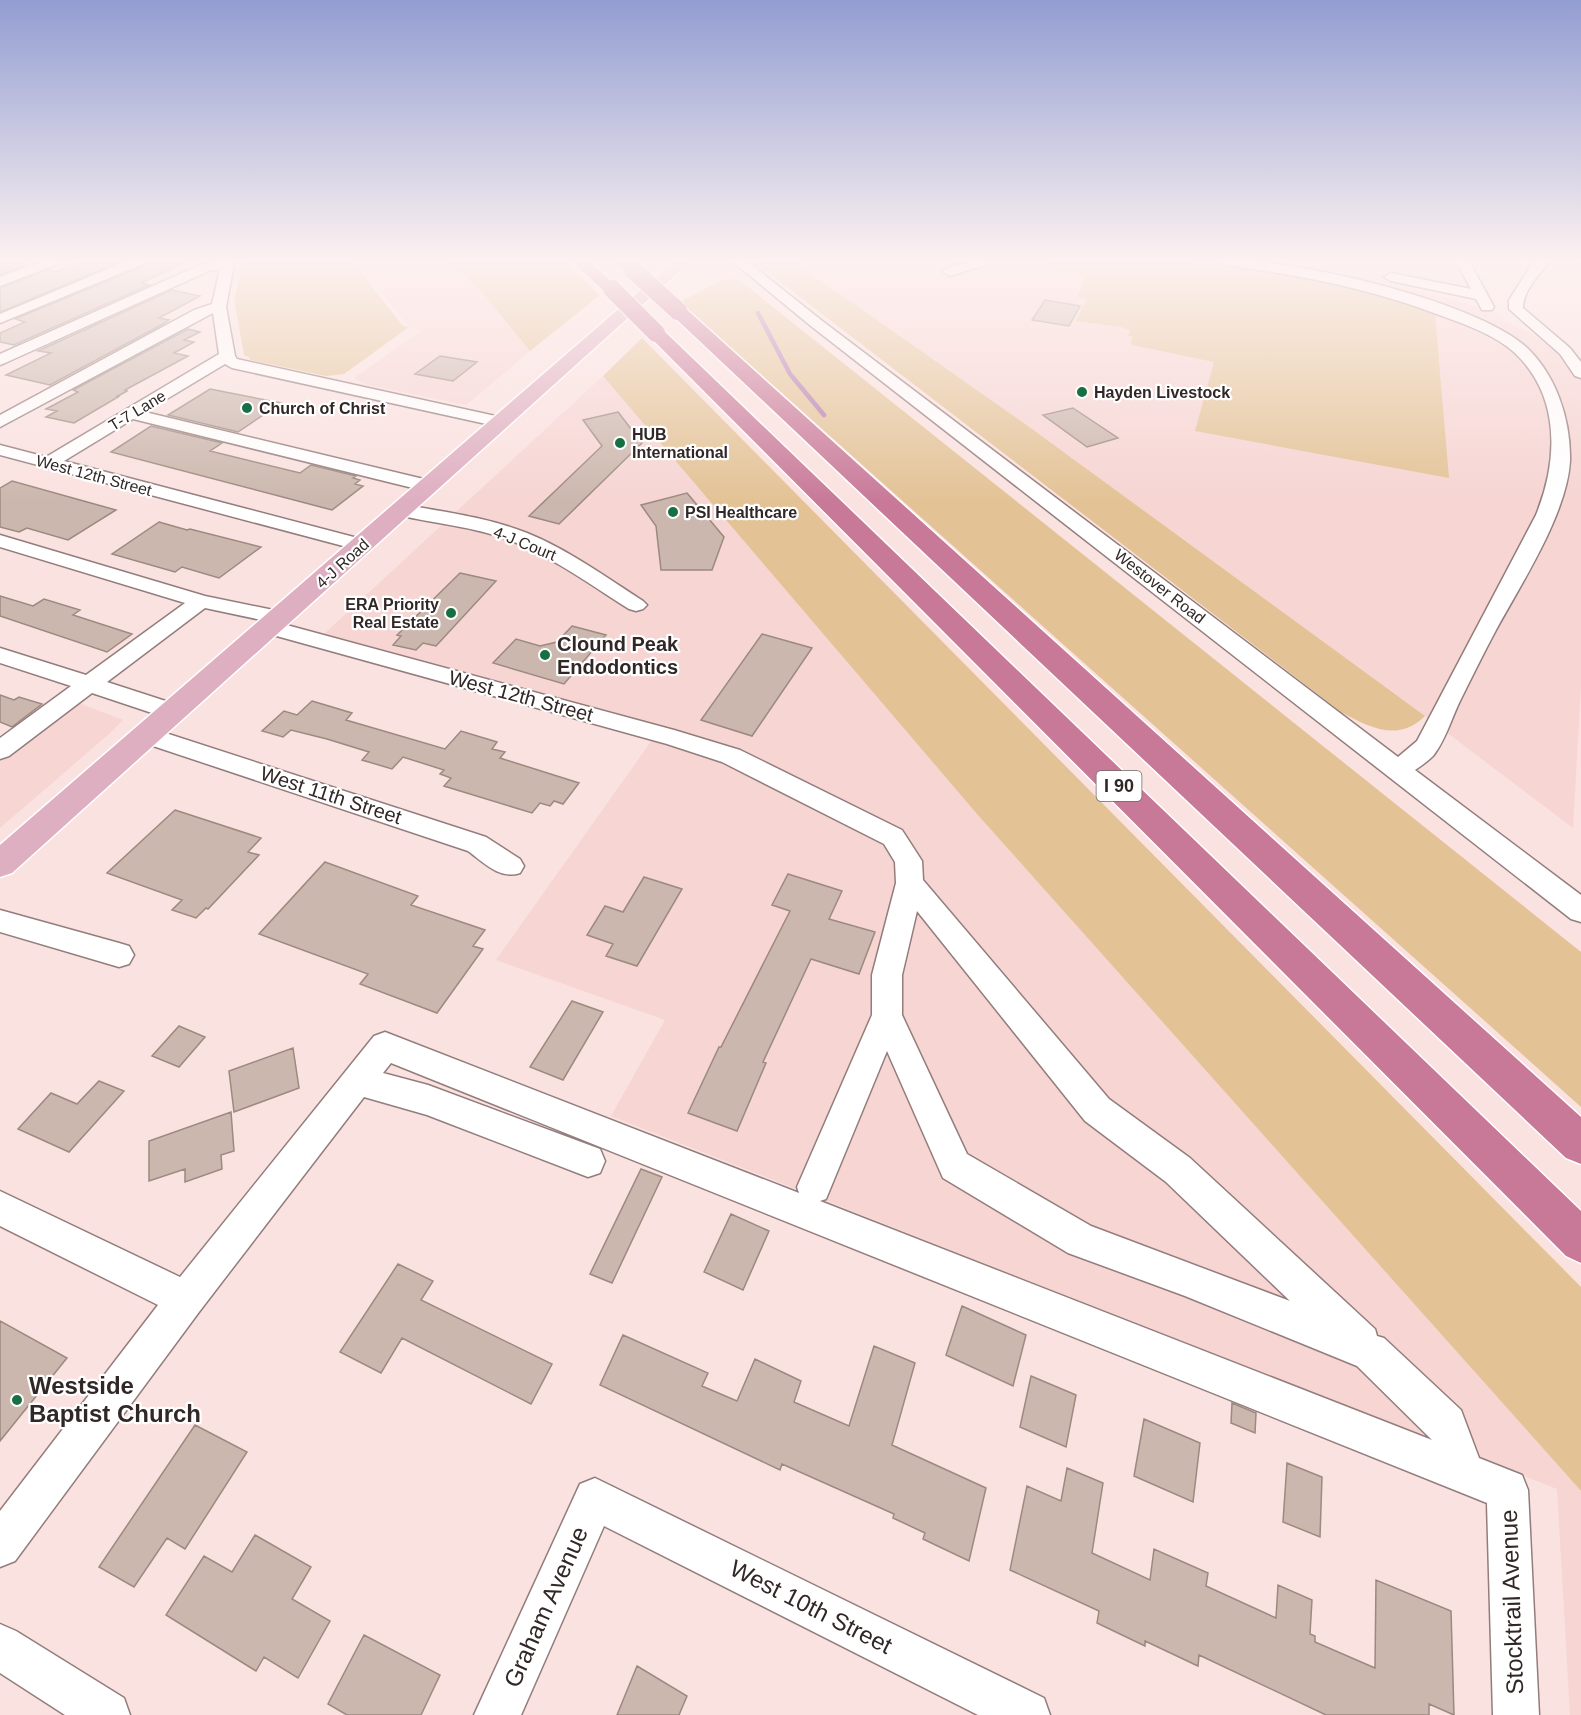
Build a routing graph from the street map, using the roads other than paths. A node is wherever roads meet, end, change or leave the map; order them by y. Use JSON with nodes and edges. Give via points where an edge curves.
{"nodes":[{"id":1,"x":42,"y":341,"type":"edge"},
{"id":2,"x":147,"y":341,"type":"edge"},
{"id":3,"x":225,"y":341,"type":"edge"},
{"id":4,"x":592,"y":341,"type":"edge"},
{"id":5,"x":664,"y":341,"type":"edge"},
{"id":6,"x":711,"y":341,"type":"edge"},
{"id":7,"x":839,"y":341,"type":"edge"},
{"id":8,"x":1507,"y":341,"type":"edge"},
{"id":9,"x":1553,"y":341,"type":"edge"},
{"id":10,"x":227,"y":356,"type":"junction"},
{"id":11,"x":0,"y":360,"type":"edge"},
{"id":12,"x":1581,"y":373,"type":"edge"},
{"id":13,"x":131,"y":414,"type":"junction"},
{"id":14,"x":0,"y":422,"type":"edge"},
{"id":15,"x":500,"y":422,"type":"junction"},
{"id":16,"x":4,"y":454,"type":"edge"},
{"id":17,"x":48,"y":463,"type":"junction"},
{"id":18,"x":429,"y":486,"type":"junction"},
{"id":19,"x":401,"y":510,"type":"junction"},
{"id":20,"x":0,"y":541,"type":"edge"},
{"id":21,"x":362,"y":545,"type":"junction"},
{"id":22,"x":201,"y":601,"type":"junction"},
{"id":23,"x":636,"y":605,"type":"dead end"},
{"id":24,"x":275,"y":622,"type":"junction"},
{"id":25,"x":0,"y":655,"type":"edge"},
{"id":26,"x":88,"y":684,"type":"junction"},
{"id":27,"x":173,"y":712,"type":"junction"},
{"id":28,"x":147,"y":735,"type":"junction"},
{"id":29,"x":0,"y":750,"type":"edge"},
{"id":30,"x":1397,"y":769,"type":"junction"},
{"id":31,"x":0,"y":864,"type":"edge"},
{"id":32,"x":510,"y":866,"type":"dead end"},
{"id":33,"x":910,"y":883,"type":"junction"},
{"id":34,"x":1581,"y":911,"type":"edge"},
{"id":35,"x":0,"y":921,"type":"edge"},
{"id":36,"x":119,"y":956,"type":"dead end"},
{"id":37,"x":887,"y":1015,"type":"junction"},
{"id":38,"x":358,"y":1081,"type":"junction"},
{"id":39,"x":1581,"y":1144,"type":"edge"},
{"id":40,"x":588,"y":1161,"type":"dead end"},
{"id":41,"x":814,"y":1187,"type":"dead end"},
{"id":42,"x":0,"y":1208,"type":"edge"},
{"id":43,"x":1581,"y":1241,"type":"edge"},
{"id":44,"x":186,"y":1299,"type":"junction"},
{"id":45,"x":1370,"y":1352,"type":"junction"},
{"id":46,"x":1463,"y":1470,"type":"junction"},
{"id":47,"x":595,"y":1499,"type":"joint"},
{"id":48,"x":0,"y":1546,"type":"edge"},
{"id":49,"x":0,"y":1647,"type":"edge"},
{"id":50,"x":107,"y":1715,"type":"edge"},
{"id":51,"x":497,"y":1715,"type":"edge"},
{"id":52,"x":1027,"y":1715,"type":"edge"},
{"id":53,"x":1516,"y":1715,"type":"edge"}],
"edges":[{"from":1,"to":11,"type":"street"},
{"from":2,"to":14,"type":"street"},
{"from":3,"to":10,"type":"street"},
{"from":4,"to":15,"type":"main road","name":"4-J Road"},
{"from":5,"to":43,"type":"highway","number":"I 90","bridge":true},
{"from":6,"to":39,"type":"highway","number":"I 90","bridge":true},
{"from":7,"to":30,"type":"street","name":"Westover Road"},
{"from":8,"to":30,"type":"street","via":[[1527,358],[1554,405],[1560,431],[1557,482],[1531,548],[1425,748]]},
{"from":9,"to":12,"type":"street"},
{"from":10,"to":13,"type":"street","name":"T-7 Lane"},
{"from":10,"to":15,"type":"street","via":[[231,363],[242,367]]},
{"from":13,"to":17,"type":"street","name":"T-7 Lane"},
{"from":13,"to":18,"type":"street"},
{"from":15,"to":18,"type":"main road","name":"4-J Road"},
{"from":16,"to":17,"type":"street","name":"West 12th Street"},
{"from":17,"to":21,"type":"street","name":"West 12th Street"},
{"from":18,"to":19,"type":"main road","name":"4-J Road"},
{"from":19,"to":21,"type":"main road","name":"4-J Road"},
{"from":19,"to":23,"type":"street","name":"4-J Court","via":[[481,525],[518,537],[552,552]]},
{"from":20,"to":22,"type":"street","name":"West 12th Street"},
{"from":21,"to":24,"type":"main road","name":"4-J Road"},
{"from":22,"to":24,"type":"street","name":"West 12th Street"},
{"from":22,"to":26,"type":"street"},
{"from":24,"to":27,"type":"main road","name":"4-J Road"},
{"from":24,"to":33,"type":"street","name":"West 12th Street","via":[[731,756],[893,837],[908,861]]},
{"from":25,"to":26,"type":"street"},
{"from":26,"to":27,"type":"street"},
{"from":26,"to":29,"type":"street"},
{"from":27,"to":28,"type":"main road","name":"4-J Road"},
{"from":28,"to":31,"type":"main road","name":"4-J Road"},
{"from":28,"to":32,"type":"street","name":"West 11th Street","via":[[477,844]]},
{"from":30,"to":34,"type":"street","name":"Westover Road"},
{"from":33,"to":37,"type":"street","via":[[887,975]]},
{"from":33,"to":45,"type":"street","via":[[1097,1110],[1178,1170]]},
{"from":35,"to":36,"type":"street"},
{"from":37,"to":41,"type":"street"},
{"from":37,"to":45,"type":"street","via":[[955,1166],[1081,1240]]},
{"from":38,"to":40,"type":"street","via":[[428,1100]]},
{"from":38,"to":44,"type":"street"},
{"from":38,"to":46,"type":"street","via":[[385,1046]]},
{"from":42,"to":44,"type":"street"},
{"from":44,"to":48,"type":"street"},
{"from":45,"to":46,"type":"street","via":[[1447,1424]]},
{"from":46,"to":53,"type":"street","name":"Stocktrail Avenue","via":[[1507,1490]]},
{"from":47,"to":51,"type":"street","name":"Graham Avenue"},
{"from":47,"to":52,"type":"street","name":"West 10th Street"},
{"from":49,"to":50,"type":"street"}]}
